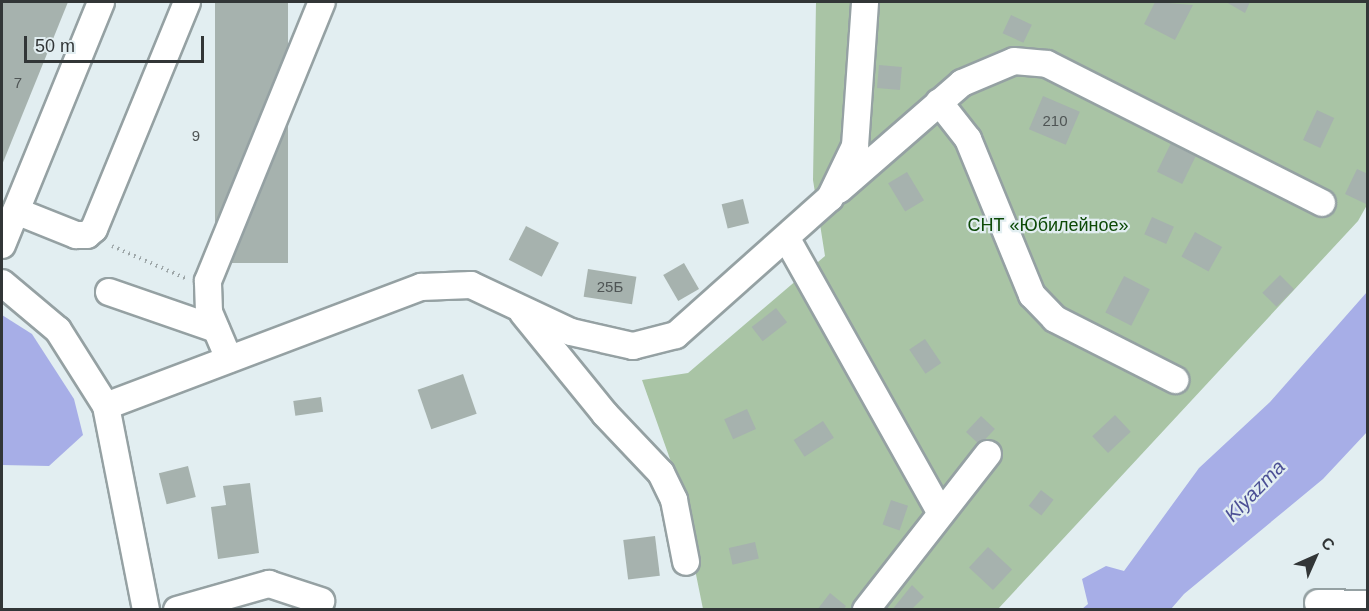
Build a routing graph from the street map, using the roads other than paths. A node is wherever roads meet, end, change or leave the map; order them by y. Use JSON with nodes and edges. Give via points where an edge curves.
{"nodes":[{"id":1,"x":101,"y":2,"type":"edge"},
{"id":2,"x":187,"y":2,"type":"edge"},
{"id":3,"x":322,"y":2,"type":"edge"},
{"id":4,"x":865,"y":2,"type":"edge"},
{"id":5,"x":939,"y":102,"type":"junction"},
{"id":6,"x":830,"y":198,"type":"junction"},
{"id":7,"x":1322,"y":203,"type":"dead end"},
{"id":8,"x":16,"y":211,"type":"junction"},
{"id":9,"x":787,"y":239,"type":"junction"},
{"id":10,"x":2,"y":245,"type":"edge"},
{"id":11,"x":2,"y":283,"type":"edge"},
{"id":12,"x":109,"y":292,"type":"dead end"},
{"id":13,"x":519,"y":308,"type":"junction"},
{"id":14,"x":216,"y":329,"type":"junction"},
{"id":15,"x":229,"y":360,"type":"junction"},
{"id":16,"x":1175,"y":380,"type":"dead end"},
{"id":17,"x":106,"y":406,"type":"junction"},
{"id":18,"x":988,"y":454,"type":"dead end"},
{"id":19,"x":941,"y":513,"type":"junction"},
{"id":20,"x":686,"y":562,"type":"dead end"},
{"id":21,"x":321,"y":601,"type":"dead end"},
{"id":22,"x":1318,"y":603,"type":"dead end"},
{"id":23,"x":1368,"y":604,"type":"edge"},
{"id":24,"x":146,"y":609,"type":"edge"},
{"id":25,"x":177,"y":609,"type":"edge"},
{"id":26,"x":866,"y":609,"type":"edge"}],
"edges":[{"from":1,"to":8,"type":"street"},
{"from":2,"to":8,"type":"street","via":[[94,229],[87,235],[76,236]]},
{"from":3,"to":14,"type":"street","via":[[207,287],[205,296]]},
{"from":4,"to":6,"type":"street","via":[[855,146]]},
{"from":5,"to":6,"type":"street"},
{"from":5,"to":7,"type":"street","via":[[962,82],[1014,61],[1047,64]]},
{"from":5,"to":16,"type":"street","via":[[968,139],[1032,295],[1055,319]]},
{"from":6,"to":9,"type":"street"},
{"from":8,"to":10,"type":"street"},
{"from":9,"to":13,"type":"street","via":[[676,335],[633,346],[571,332]]},
{"from":9,"to":19,"type":"street"},
{"from":11,"to":17,"type":"street","via":[[58,330]]},
{"from":12,"to":14,"type":"street"},
{"from":13,"to":15,"type":"street","via":[[471,285],[421,287]]},
{"from":13,"to":20,"type":"street","via":[[605,414],[661,473],[674,500]]},
{"from":14,"to":15,"type":"street"},
{"from":15,"to":17,"type":"street"},
{"from":17,"to":24,"type":"street"},
{"from":18,"to":19,"type":"street"},
{"from":19,"to":26,"type":"street"},
{"from":21,"to":25,"type":"street","via":[[269,584]]},
{"from":22,"to":23,"type":"street"}]}
